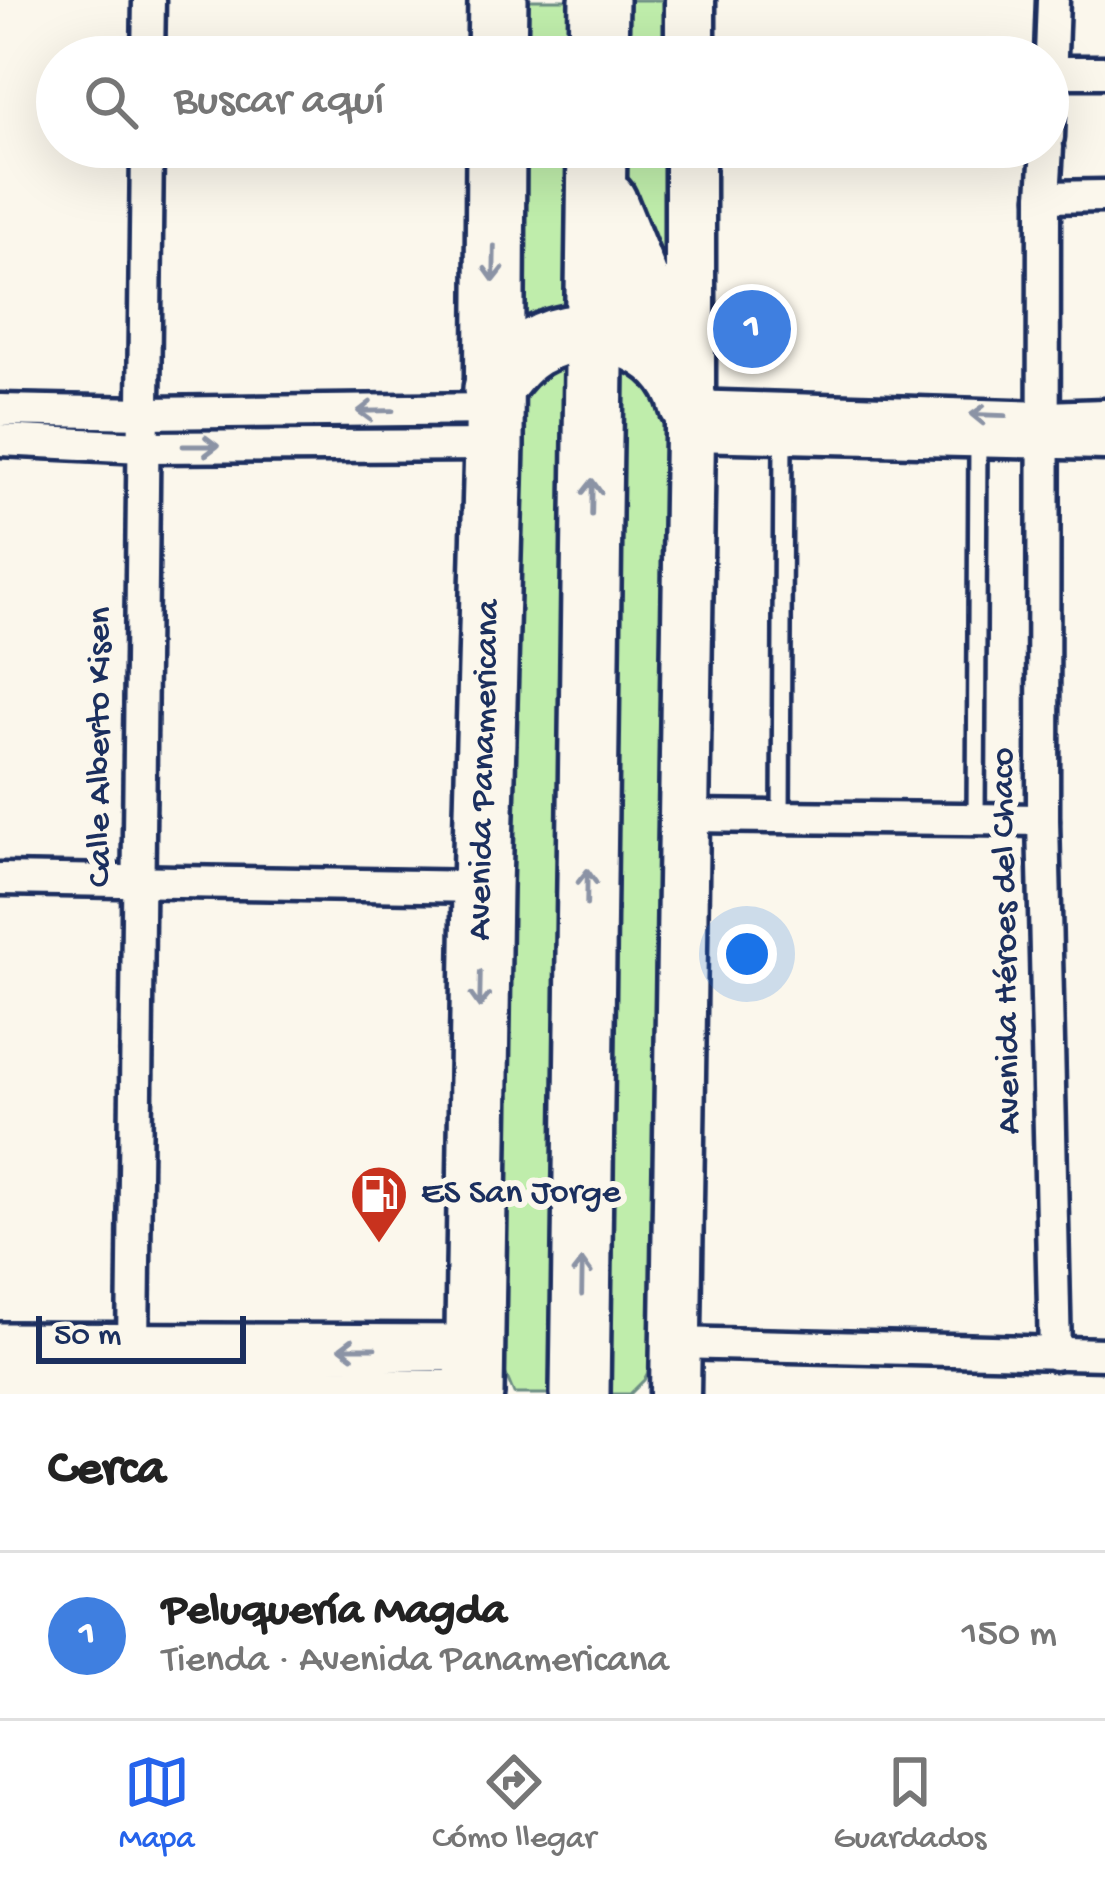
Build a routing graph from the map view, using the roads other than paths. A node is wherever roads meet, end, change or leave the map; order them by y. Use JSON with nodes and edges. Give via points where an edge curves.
{"nodes":[{"id":1,"x":148,"y":0,"type":"edge"},
{"id":2,"x":498,"y":0,"type":"edge"},
{"id":3,"x":599,"y":0,"type":"edge"},
{"id":4,"x":690,"y":0,"type":"edge"},
{"id":5,"x":1053,"y":0,"type":"edge"},
{"id":6,"x":148,"y":36,"type":"edge"},
{"id":7,"x":497,"y":36,"type":"edge"},
{"id":8,"x":598,"y":36,"type":"edge"},
{"id":9,"x":690,"y":36,"type":"edge"},
{"id":10,"x":1052,"y":36,"type":"edge"},
{"id":11,"x":1069,"y":72,"type":"edge"},
{"id":12,"x":1105,"y":72,"type":"edge"},
{"id":13,"x":147,"y":168,"type":"edge"},
{"id":14,"x":496,"y":168,"type":"edge"},
{"id":15,"x":597,"y":168,"type":"edge"},
{"id":16,"x":600,"y":168,"type":"edge"},
{"id":17,"x":690,"y":168,"type":"edge"},
{"id":18,"x":1046,"y":168,"type":"edge"},
{"id":19,"x":1105,"y":196,"type":"edge"},
{"id":20,"x":1044,"y":197,"type":"junction"},
{"id":21,"x":594,"y":333,"type":"junction"},
{"id":22,"x":686,"y":407,"type":"junction"},
{"id":23,"x":0,"y":410,"type":"edge"},
{"id":24,"x":145,"y":413,"type":"junction"},
{"id":25,"x":493,"y":414,"type":"junction"},
{"id":26,"x":1105,"y":415,"type":"edge"},
{"id":27,"x":1045,"y":430,"type":"junction"},
{"id":28,"x":783,"y":437,"type":"junction"},
{"id":29,"x":0,"y":440,"type":"edge"},
{"id":30,"x":978,"y":442,"type":"junction"},
{"id":31,"x":1105,"y":444,"type":"edge"},
{"id":32,"x":143,"y":447,"type":"junction"},
{"id":33,"x":685,"y":816,"type":"junction"},
{"id":34,"x":782,"y":817,"type":"junction"},
{"id":35,"x":976,"y":820,"type":"junction"},
{"id":36,"x":1043,"y":820,"type":"junction"},
{"id":37,"x":0,"y":879,"type":"edge"},
{"id":38,"x":139,"y":880,"type":"junction"},
{"id":39,"x":482,"y":887,"type":"junction"},
{"id":40,"x":675,"y":1343,"type":"junction"},
{"id":41,"x":0,"y":1346,"type":"edge"},
{"id":42,"x":133,"y":1348,"type":"junction"},
{"id":43,"x":1054,"y":1354,"type":"junction"},
{"id":44,"x":1105,"y":1354,"type":"edge"},
{"id":45,"x":474,"y":1382,"type":"edge"},
{"id":46,"x":0,"y":1386,"type":"edge"},
{"id":47,"x":74,"y":1390,"type":"edge"},
{"id":48,"x":580,"y":1394,"type":"edge"},
{"id":49,"x":675,"y":1394,"type":"edge"}],
"edges":[{"from":1,"to":6,"type":"street"},
{"from":2,"to":7,"type":"highway"},
{"from":3,"to":8,"type":"highway"},
{"from":4,"to":9,"type":"main road"},
{"from":5,"to":10,"type":"street"},
{"from":11,"to":12,"type":"street"},
{"from":13,"to":24,"type":"street","name":"Calle Alberto Kisen"},
{"from":14,"to":25,"type":"highway","name":"Avenida Panamericana","one_way":true},
{"from":15,"to":21,"type":"highway"},
{"from":16,"to":22,"type":"highway"},
{"from":17,"to":22,"type":"main road"},
{"from":18,"to":20,"type":"street","name":"Avenida Héroes del Chaco"},
{"from":19,"to":20,"type":"street"},
{"from":20,"to":27,"type":"street","name":"Avenida Héroes del Chaco"},
{"from":21,"to":22,"type":"highway","via":[[627,338],[669,365]]},
{"from":21,"to":25,"type":"highway","via":[[557,338],[518,360]]},
{"from":48,"to":21,"type":"highway","one_way":true},
{"from":27,"to":22,"type":"street","one_way":true},
{"from":22,"to":28,"type":"street"},
{"from":22,"to":33,"type":"main road"},
{"from":23,"to":24,"type":"street"},
{"from":25,"to":24,"type":"street","one_way":true},
{"from":24,"to":32,"type":"street","name":"Calle Alberto Kisen"},
{"from":32,"to":25,"type":"street","one_way":true},
{"from":25,"to":39,"type":"highway","name":"Avenida Panamericana"},
{"from":26,"to":27,"type":"street"},
{"from":27,"to":30,"type":"street"},
{"from":27,"to":31,"type":"street"},
{"from":27,"to":36,"type":"street","name":"Avenida Héroes del Chaco"},
{"from":28,"to":30,"type":"street"},
{"from":28,"to":34,"type":"lane"},
{"from":29,"to":32,"type":"street"},
{"from":30,"to":35,"type":"lane"},
{"from":32,"to":38,"type":"street","name":"Calle Alberto Kisen"},
{"from":33,"to":34,"type":"street"},
{"from":33,"to":40,"type":"main road"},
{"from":34,"to":35,"type":"street"},
{"from":35,"to":36,"type":"street"},
{"from":36,"to":43,"type":"street","name":"Avenida Héroes del Chaco"},
{"from":37,"to":38,"type":"street"},
{"from":38,"to":39,"type":"street"},
{"from":38,"to":42,"type":"street","name":"Calle Alberto Kisen"},
{"from":39,"to":45,"type":"highway","name":"Avenida Panamericana","one_way":true},
{"from":40,"to":43,"type":"street"},
{"from":40,"to":49,"type":"main road"},
{"from":41,"to":42,"type":"main road"},
{"from":45,"to":42,"type":"main road","one_way":true},
{"from":43,"to":44,"type":"street"},
{"from":45,"to":47,"type":"main road"},
{"from":46,"to":47,"type":"main road"}]}
